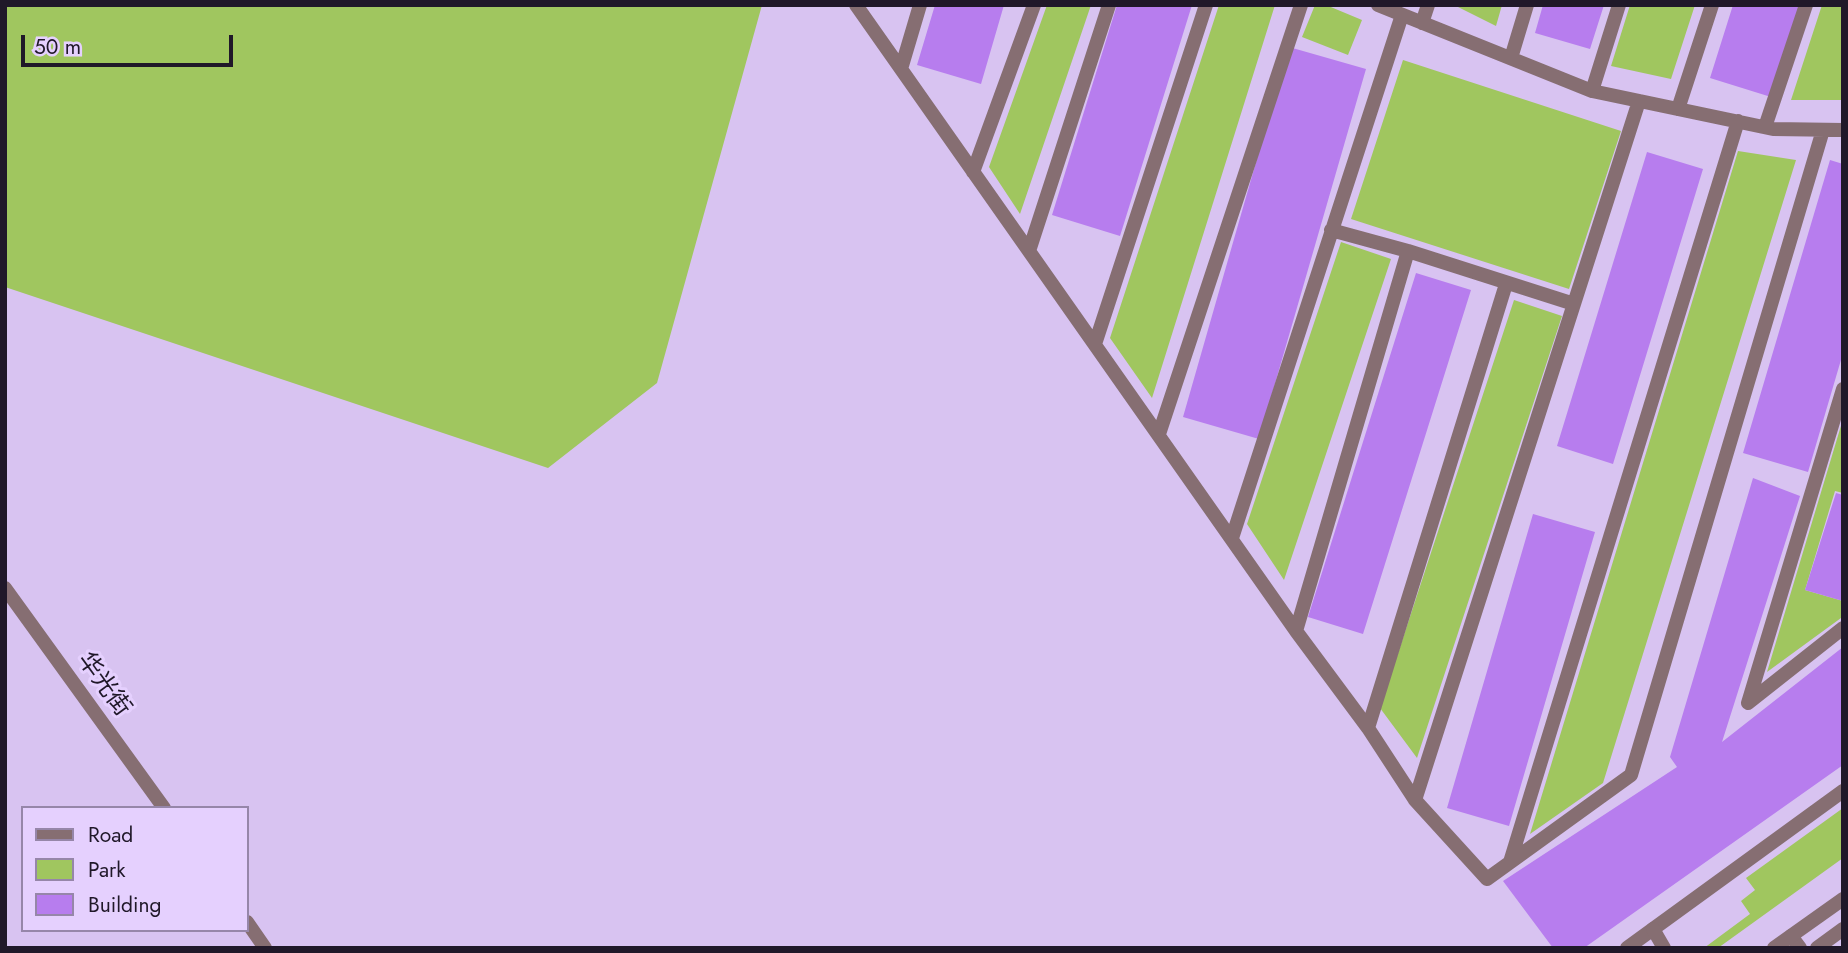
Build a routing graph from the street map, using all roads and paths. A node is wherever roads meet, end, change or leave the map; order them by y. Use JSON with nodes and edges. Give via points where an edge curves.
{"nodes":[{"id":1,"x":856,"y":5,"type":"edge"},
{"id":2,"x":920,"y":5,"type":"edge"},
{"id":3,"x":1034,"y":5,"type":"edge"},
{"id":4,"x":1109,"y":5,"type":"edge"},
{"id":5,"x":1206,"y":5,"type":"edge"},
{"id":6,"x":1301,"y":5,"type":"edge"},
{"id":7,"x":1378,"y":5,"type":"edge"},
{"id":8,"x":1428,"y":5,"type":"edge"},
{"id":9,"x":1527,"y":5,"type":"edge"},
{"id":10,"x":1619,"y":5,"type":"edge"},
{"id":11,"x":1712,"y":5,"type":"edge"},
{"id":12,"x":1806,"y":5,"type":"edge"},
{"id":13,"x":1402,"y":15,"type":"junction"},
{"id":14,"x":1422,"y":23,"type":"junction"},
{"id":15,"x":1511,"y":58,"type":"junction"},
{"id":16,"x":901,"y":69,"type":"junction"},
{"id":17,"x":1592,"y":91,"type":"junction"},
{"id":18,"x":1639,"y":101,"type":"junction"},
{"id":19,"x":1678,"y":108,"type":"junction"},
{"id":20,"x":1738,"y":121,"type":"junction"},
{"id":21,"x":1765,"y":127,"type":"junction"},
{"id":22,"x":1823,"y":130,"type":"junction"},
{"id":23,"x":1843,"y":130,"type":"edge"},
{"id":24,"x":974,"y":172,"type":"junction"},
{"id":25,"x":1331,"y":230,"type":"junction"},
{"id":26,"x":1029,"y":251,"type":"junction"},
{"id":27,"x":1408,"y":251,"type":"junction"},
{"id":28,"x":1506,"y":284,"type":"junction"},
{"id":29,"x":1574,"y":304,"type":"junction"},
{"id":30,"x":1095,"y":344,"type":"junction"},
{"id":31,"x":1843,"y":389,"type":"edge"},
{"id":32,"x":1158,"y":435,"type":"junction"},
{"id":33,"x":1232,"y":538,"type":"junction"},
{"id":34,"x":5,"y":588,"type":"edge"},
{"id":35,"x":1843,"y":628,"type":"edge"},
{"id":36,"x":1296,"y":631,"type":"junction"},
{"id":37,"x":1368,"y":728,"type":"junction"},
{"id":38,"x":1843,"y":791,"type":"edge"},
{"id":39,"x":1415,"y":800,"type":"junction"},
{"id":40,"x":163,"y":806,"type":"edge"},
{"id":41,"x":1510,"y":862,"type":"junction"},
{"id":42,"x":1843,"y":899,"type":"edge"},
{"id":43,"x":248,"y":923,"type":"edge"},
{"id":44,"x":1653,"y":929,"type":"junction"},
{"id":45,"x":1843,"y":929,"type":"edge"},
{"id":46,"x":1796,"y":942,"type":"edge"},
{"id":47,"x":265,"y":948,"type":"edge"},
{"id":48,"x":1627,"y":948,"type":"edge"},
{"id":49,"x":1664,"y":948,"type":"edge"},
{"id":50,"x":1774,"y":948,"type":"edge"},
{"id":51,"x":1817,"y":948,"type":"edge"}],
"edges":[{"from":1,"to":16,"type":"street"},
{"from":2,"to":16,"type":"street"},
{"from":3,"to":24,"type":"street"},
{"from":4,"to":26,"type":"street"},
{"from":5,"to":30,"type":"street"},
{"from":6,"to":32,"type":"street"},
{"from":7,"to":13,"type":"street"},
{"from":8,"to":14,"type":"street"},
{"from":9,"to":15,"type":"street"},
{"from":10,"to":17,"type":"street"},
{"from":11,"to":19,"type":"street"},
{"from":12,"to":21,"type":"street"},
{"from":13,"to":14,"type":"street"},
{"from":13,"to":25,"type":"street"},
{"from":14,"to":15,"type":"street"},
{"from":15,"to":17,"type":"street"},
{"from":16,"to":24,"type":"street"},
{"from":17,"to":18,"type":"street"},
{"from":18,"to":19,"type":"street"},
{"from":18,"to":29,"type":"street"},
{"from":19,"to":20,"type":"street"},
{"from":20,"to":21,"type":"street"},
{"from":20,"to":41,"type":"street"},
{"from":21,"to":22,"type":"street"},
{"from":22,"to":23,"type":"street"},
{"from":22,"to":41,"type":"street","via":[[1631,775]]},
{"from":24,"to":26,"type":"street"},
{"from":25,"to":27,"type":"street"},
{"from":25,"to":33,"type":"street"},
{"from":26,"to":30,"type":"street"},
{"from":27,"to":28,"type":"street"},
{"from":27,"to":36,"type":"street"},
{"from":28,"to":29,"type":"street"},
{"from":28,"to":37,"type":"street"},
{"from":29,"to":39,"type":"street"},
{"from":30,"to":32,"type":"street"},
{"from":31,"to":35,"type":"street","via":[[1748,703]]},
{"from":32,"to":33,"type":"street"},
{"from":33,"to":36,"type":"street"},
{"from":34,"to":40,"type":"street","name":"华光街"},
{"from":36,"to":37,"type":"street"},
{"from":37,"to":39,"type":"street"},
{"from":38,"to":44,"type":"street"},
{"from":39,"to":41,"type":"street","via":[[1487,878]]},
{"from":42,"to":46,"type":"street"},
{"from":43,"to":47,"type":"street"},
{"from":44,"to":48,"type":"street"},
{"from":44,"to":49,"type":"street"},
{"from":45,"to":51,"type":"street"},
{"from":46,"to":50,"type":"street"}]}
